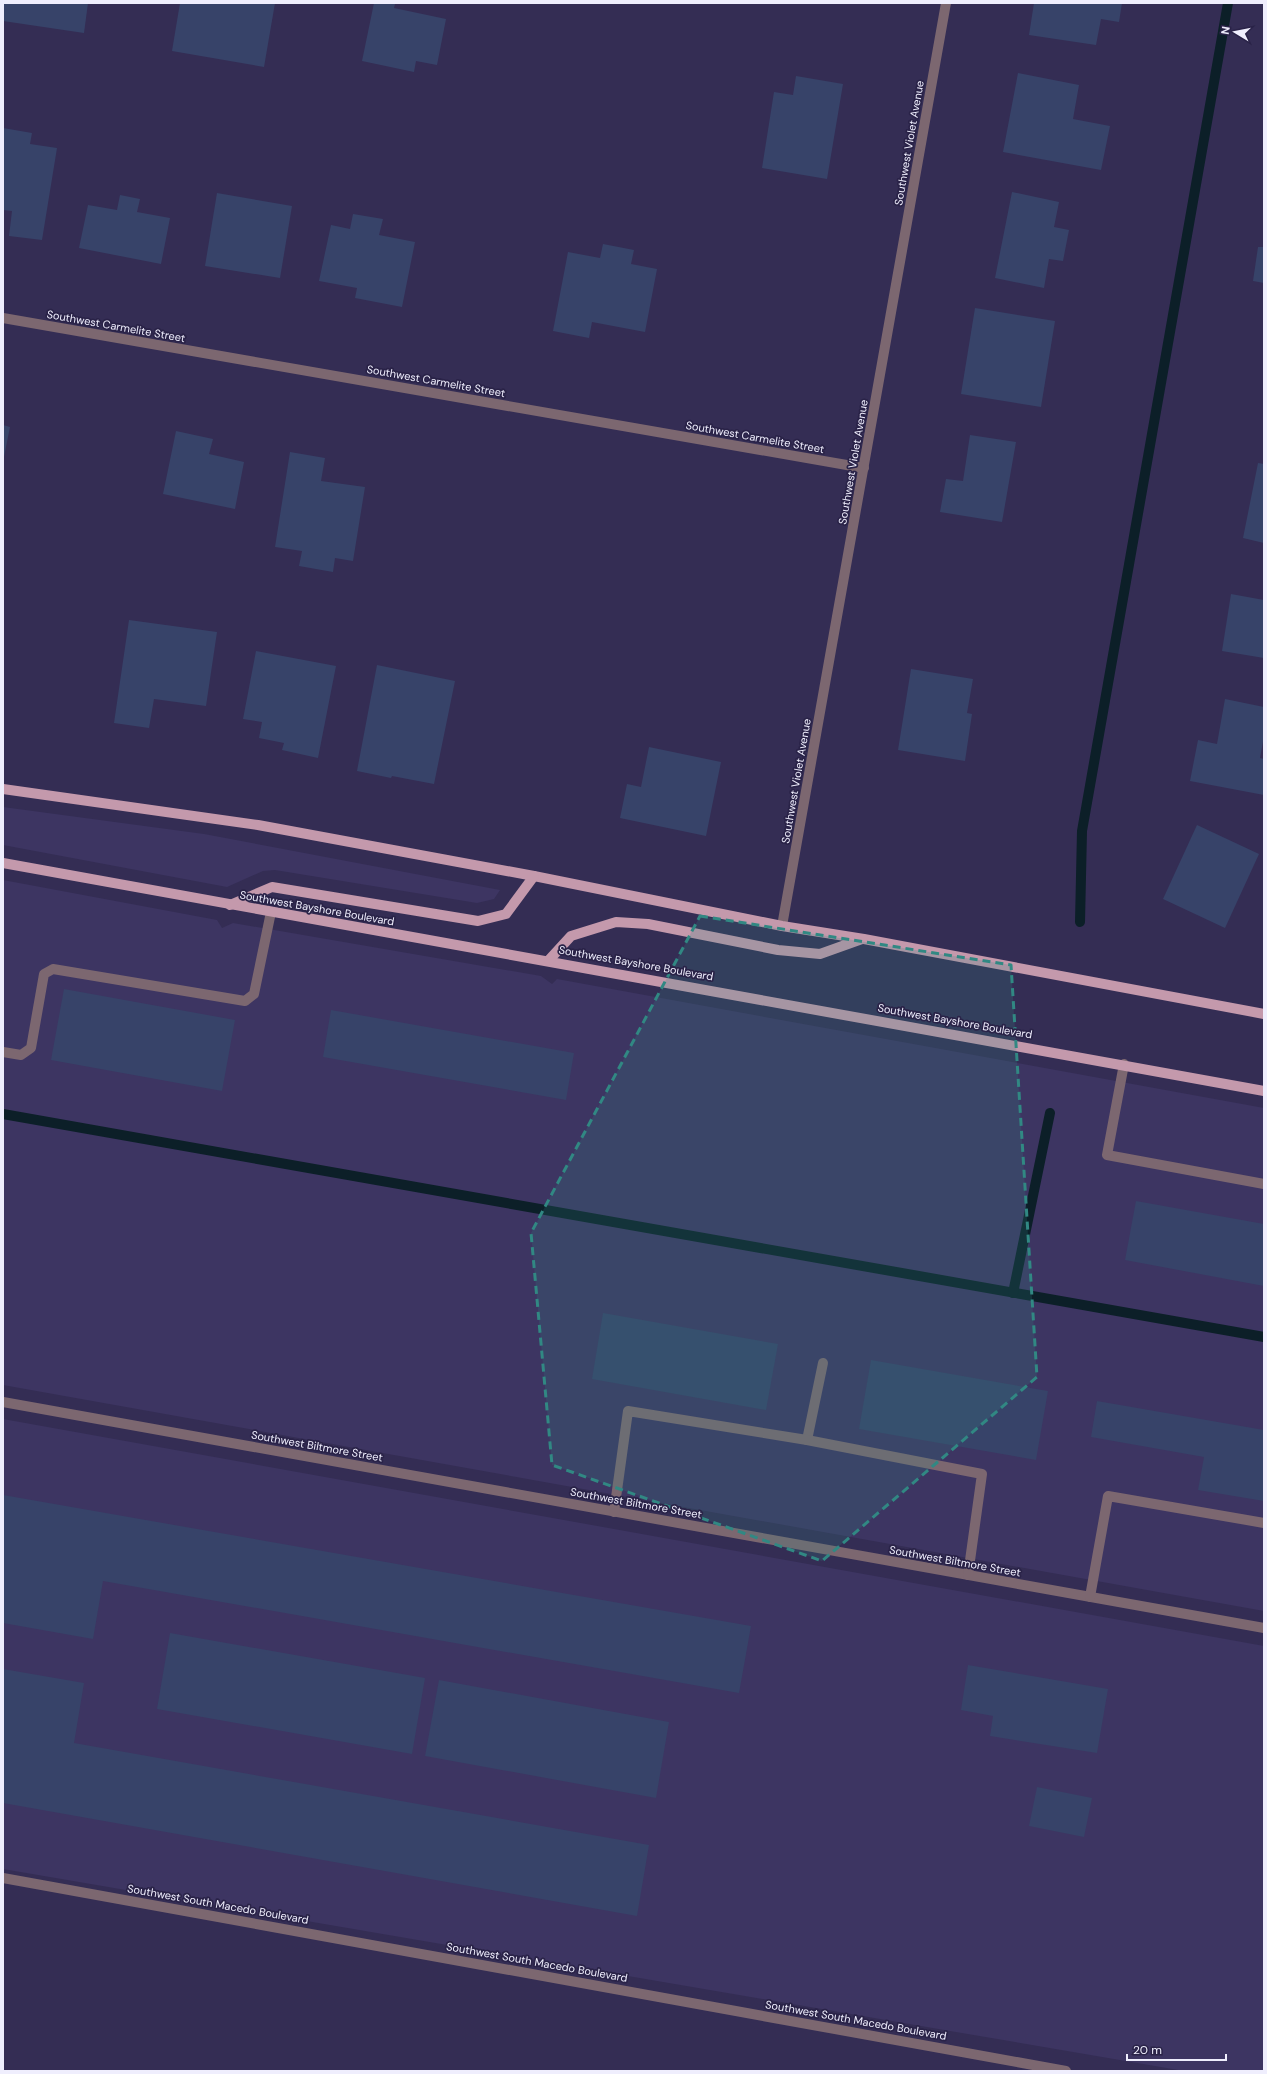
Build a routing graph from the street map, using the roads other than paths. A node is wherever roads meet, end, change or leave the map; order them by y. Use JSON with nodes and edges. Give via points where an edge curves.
{"nodes":[{"id":1,"x":943,"y":4,"type":"edge"},
{"id":2,"x":3,"y":318,"type":"edge"},
{"id":3,"x":864,"y":468,"type":"junction"},
{"id":4,"x":3,"y":790,"type":"edge"},
{"id":5,"x":3,"y":863,"type":"edge"},
{"id":6,"x":534,"y":876,"type":"junction"},
{"id":7,"x":230,"y":905,"type":"junction"},
{"id":8,"x":271,"y":912,"type":"junction"},
{"id":9,"x":782,"y":926,"type":"junction"},
{"id":10,"x":864,"y":939,"type":"junction"},
{"id":11,"x":549,"y":960,"type":"junction"},
{"id":12,"x":1264,"y":1014,"type":"edge"},
{"id":13,"x":3,"y":1052,"type":"edge"},
{"id":14,"x":1124,"y":1064,"type":"junction"},
{"id":15,"x":1264,"y":1090,"type":"edge"},
{"id":16,"x":1264,"y":1184,"type":"edge"},
{"id":17,"x":823,"y":1363,"type":"dead end"},
{"id":18,"x":3,"y":1402,"type":"edge"},
{"id":19,"x":807,"y":1440,"type":"junction"},
{"id":20,"x":614,"y":1512,"type":"junction"},
{"id":21,"x":1264,"y":1523,"type":"edge"},
{"id":22,"x":968,"y":1575,"type":"junction"},
{"id":23,"x":1090,"y":1597,"type":"junction"},
{"id":24,"x":1264,"y":1628,"type":"edge"},
{"id":25,"x":3,"y":1878,"type":"edge"},
{"id":26,"x":1066,"y":2071,"type":"edge"}],
"edges":[{"from":1,"to":3,"type":"street","name":"Southwest Violet Avenue"},
{"from":2,"to":3,"type":"street","name":"Southwest Carmelite Street"},
{"from":3,"to":9,"type":"street","name":"Southwest Violet Avenue"},
{"from":4,"to":6,"type":"main road","via":[[258,825]]},
{"from":5,"to":7,"type":"main road","name":"Southwest Bayshore Boulevard"},
{"from":6,"to":7,"type":"main road","via":[[506,914],[478,920],[272,887]]},
{"from":6,"to":9,"type":"main road"},
{"from":7,"to":8,"type":"main road","name":"Southwest Bayshore Boulevard"},
{"from":8,"to":11,"type":"main road","name":"Southwest Bayshore Boulevard"},
{"from":8,"to":13,"type":"street","via":[[254,994],[245,1001],[53,969],[44,974],[31,1048],[21,1055]]},
{"from":9,"to":10,"type":"main road"},
{"from":10,"to":11,"type":"main road","via":[[820,954],[778,950],[648,924],[616,922],[571,936]]},
{"from":10,"to":12,"type":"main road"},
{"from":11,"to":14,"type":"main road","name":"Southwest Bayshore Boulevard"},
{"from":14,"to":15,"type":"main road","name":"Southwest Bayshore Boulevard"},
{"from":14,"to":16,"type":"street","via":[[1107,1155]]},
{"from":17,"to":19,"type":"street"},
{"from":18,"to":20,"type":"street","name":"Southwest Biltmore Street"},
{"from":19,"to":20,"type":"street","via":[[628,1411]]},
{"from":19,"to":22,"type":"street","via":[[982,1474]]},
{"from":20,"to":22,"type":"street","name":"Southwest Biltmore Street"},
{"from":21,"to":23,"type":"street","via":[[1108,1496]]},
{"from":22,"to":23,"type":"street","name":"Southwest Biltmore Street"},
{"from":23,"to":24,"type":"street","name":"Southwest Biltmore Street"},
{"from":25,"to":26,"type":"street","name":"Southwest South Macedo Boulevard"}]}
